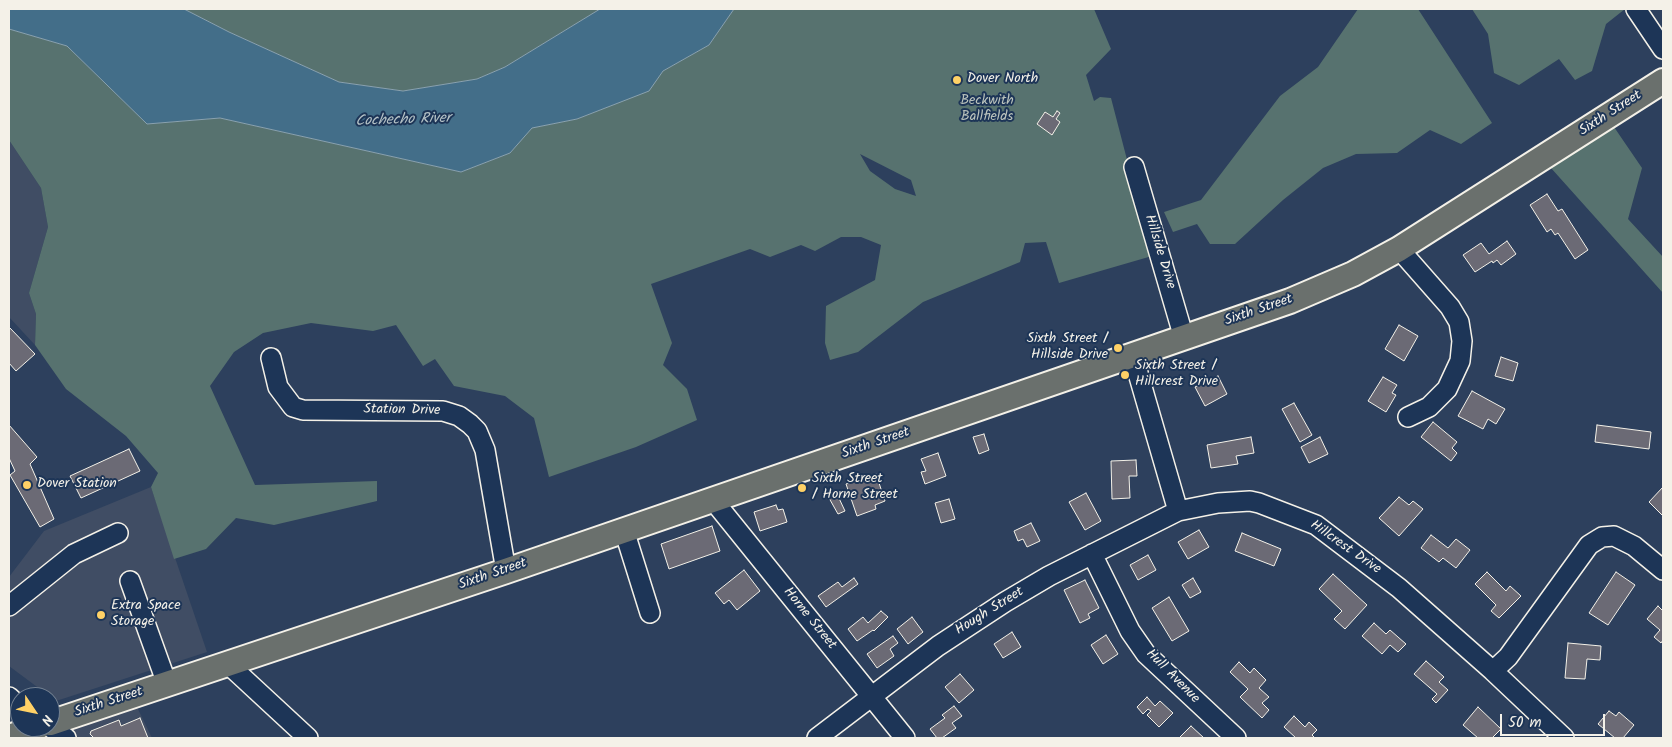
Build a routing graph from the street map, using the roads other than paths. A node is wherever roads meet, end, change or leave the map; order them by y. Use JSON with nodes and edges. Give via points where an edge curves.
{"nodes":[{"id":1,"x":1636,"y":9,"type":"edge"},
{"id":2,"x":1663,"y":49,"type":"edge"},
{"id":3,"x":1663,"y":81,"type":"edge"},
{"id":4,"x":1134,"y":167,"type":"dead end"},
{"id":5,"x":1399,"y":249,"type":"junction"},
{"id":6,"x":1184,"y":338,"type":"junction"},
{"id":7,"x":1133,"y":356,"type":"junction"},
{"id":8,"x":271,"y":358,"type":"dead end"},
{"id":9,"x":1408,"y":417,"type":"dead end"},
{"id":10,"x":713,"y":500,"type":"junction"},
{"id":11,"x":1178,"y":511,"type":"junction"},
{"id":12,"x":624,"y":530,"type":"junction"},
{"id":13,"x":118,"y":533,"type":"dead end"},
{"id":14,"x":1092,"y":554,"type":"junction"},
{"id":15,"x":506,"y":570,"type":"junction"},
{"id":16,"x":1663,"y":570,"type":"edge"},
{"id":17,"x":130,"y":581,"type":"dead end"},
{"id":18,"x":9,"y":606,"type":"edge"},
{"id":19,"x":650,"y":613,"type":"dead end"},
{"id":20,"x":228,"y":664,"type":"junction"},
{"id":21,"x":1493,"y":671,"type":"junction"},
{"id":22,"x":167,"y":684,"type":"junction"},
{"id":23,"x":872,"y":696,"type":"junction"},
{"id":24,"x":60,"y":720,"type":"edge"},
{"id":25,"x":308,"y":738,"type":"edge"},
{"id":26,"x":818,"y":738,"type":"edge"},
{"id":27,"x":904,"y":738,"type":"edge"},
{"id":28,"x":1236,"y":738,"type":"edge"},
{"id":29,"x":1564,"y":738,"type":"edge"}],
"edges":[{"from":1,"to":2,"type":"street"},
{"from":3,"to":5,"type":"main road","name":"Sixth Street"},
{"from":4,"to":6,"type":"street","name":"Hillside Drive"},
{"from":5,"to":6,"type":"main road","name":"Sixth Street","via":[[1322,288]]},
{"from":5,"to":9,"type":"street","via":[[1450,307],[1459,322],[1462,341],[1460,361],[1448,389],[1433,404]]},
{"from":6,"to":7,"type":"main road","name":"Sixth Street"},
{"from":7,"to":10,"type":"main road","name":"Sixth Street"},
{"from":7,"to":11,"type":"street"},
{"from":8,"to":15,"type":"street","name":"Station Drive","via":[[278,387],[293,407],[303,410],[443,411],[470,424],[477,431],[485,450]]},
{"from":10,"to":12,"type":"main road","name":"Sixth Street"},
{"from":10,"to":23,"type":"street","name":"Horne Street"},
{"from":11,"to":14,"type":"street","name":"Hough Street"},
{"from":11,"to":21,"type":"street","name":"Hillcrest Drive","via":[[1250,501],[1316,525],[1399,588]]},
{"from":12,"to":15,"type":"main road","name":"Sixth Street"},
{"from":12,"to":19,"type":"street"},
{"from":13,"to":18,"type":"street","via":[[74,554]]},
{"from":14,"to":23,"type":"street","name":"Hough Street","via":[[987,613]]},
{"from":14,"to":28,"type":"street","name":"Hull Avenue","via":[[1130,631],[1146,654]]},
{"from":15,"to":20,"type":"main road","name":"Sixth Street"},
{"from":16,"to":21,"type":"street","via":[[1634,546],[1614,536],[1602,537],[1589,545],[1508,657]]},
{"from":17,"to":22,"type":"street"},
{"from":20,"to":22,"type":"main road","name":"Sixth Street"},
{"from":20,"to":25,"type":"street"},
{"from":21,"to":29,"type":"street","name":"Hillcrest Drive"},
{"from":22,"to":24,"type":"main road","name":"Sixth Street"},
{"from":23,"to":26,"type":"street","name":"Hough Street"},
{"from":23,"to":27,"type":"street","name":"Horne Street"}]}
